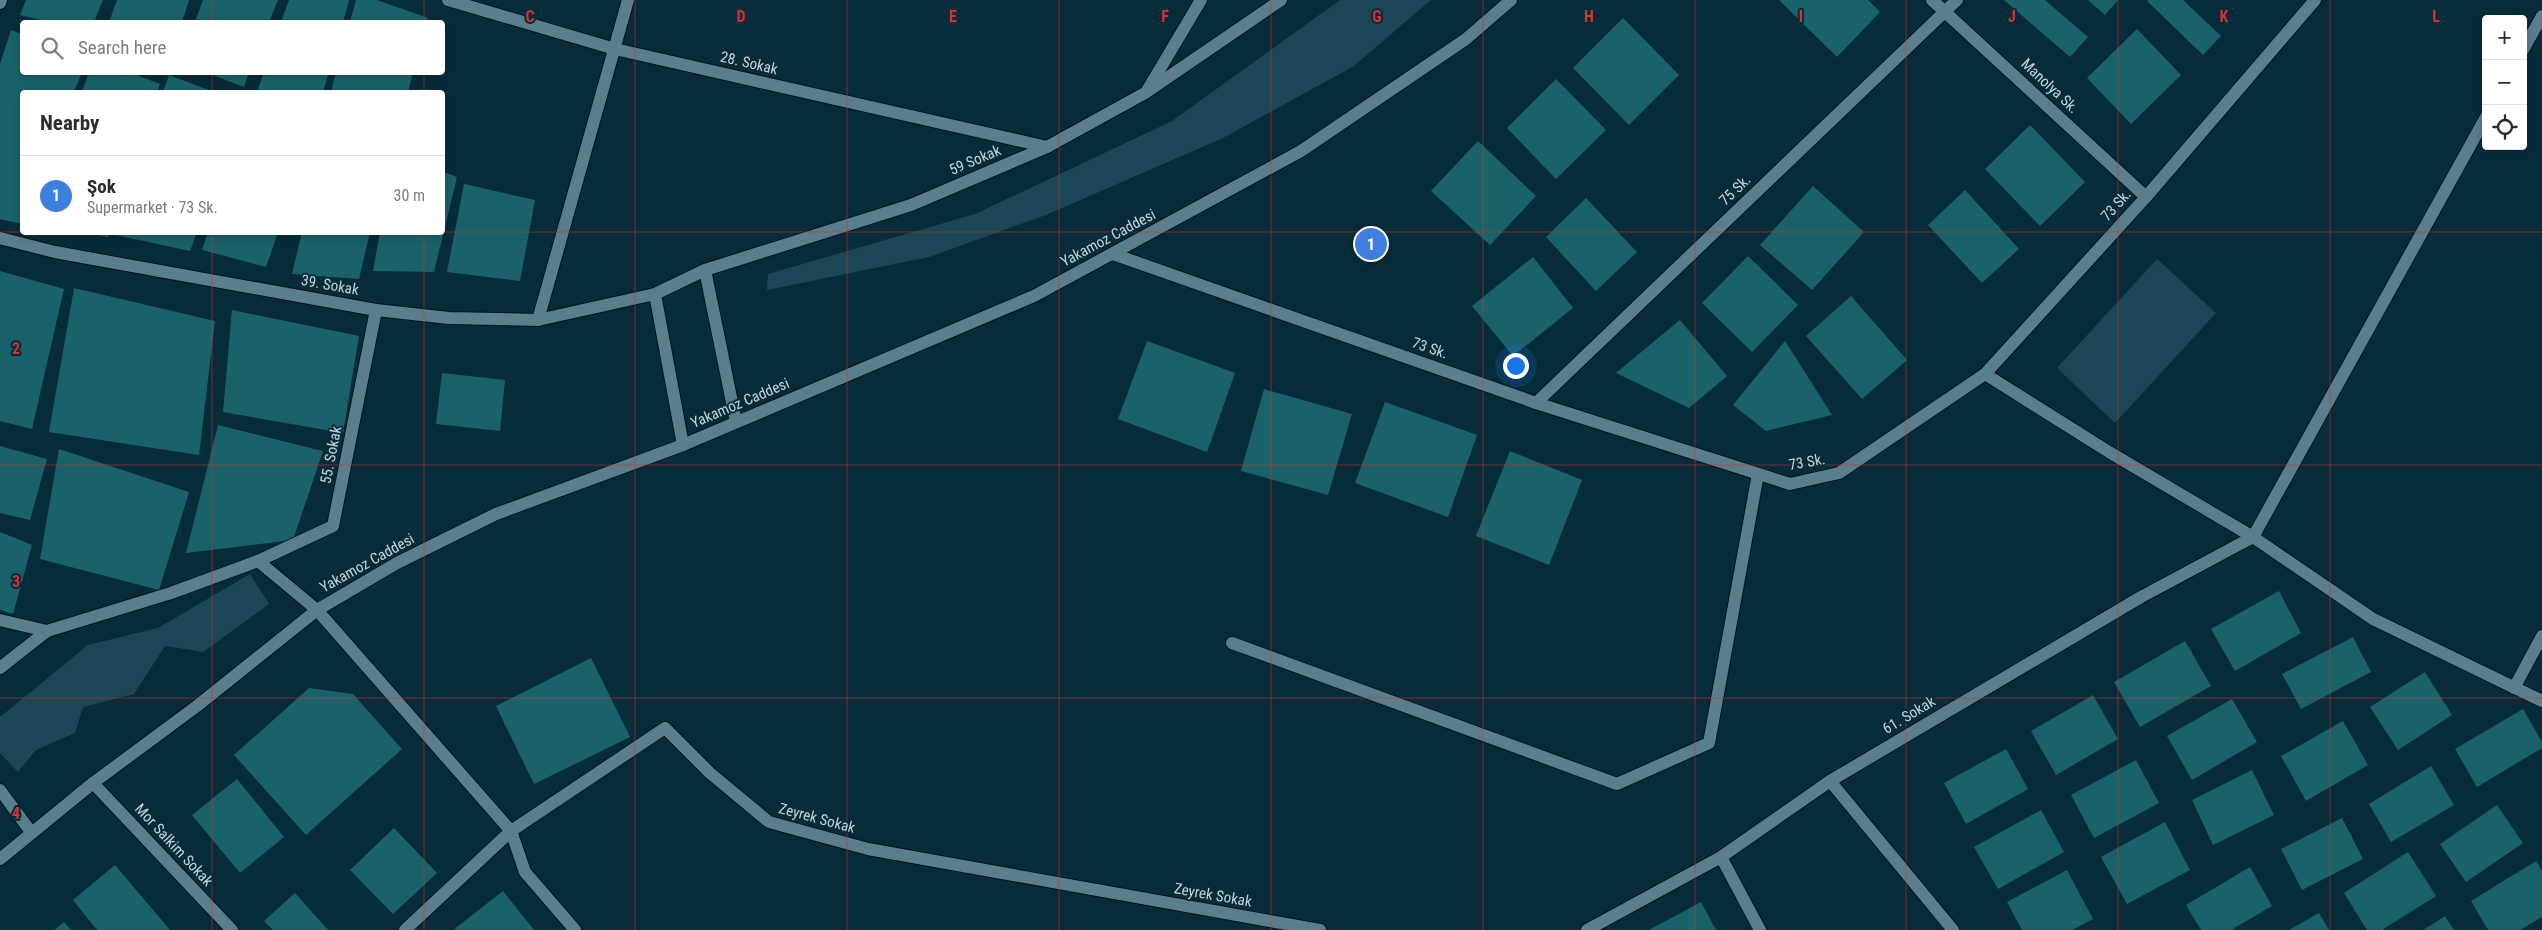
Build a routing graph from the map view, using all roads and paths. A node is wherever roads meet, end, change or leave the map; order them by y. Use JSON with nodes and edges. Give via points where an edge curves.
{"nodes":[{"id":1,"x":448,"y":0,"type":"edge"},
{"id":2,"x":628,"y":0,"type":"edge"},
{"id":3,"x":1201,"y":0,"type":"edge"},
{"id":4,"x":1281,"y":0,"type":"edge"},
{"id":5,"x":1511,"y":0,"type":"edge"},
{"id":6,"x":1932,"y":0,"type":"edge"},
{"id":7,"x":1957,"y":0,"type":"edge"},
{"id":8,"x":2314,"y":0,"type":"edge"},
{"id":9,"x":1945,"y":12,"type":"junction"},
{"id":10,"x":2542,"y":16,"type":"edge"},
{"id":11,"x":2527,"y":43,"type":"edge"},
{"id":12,"x":615,"y":49,"type":"junction"},
{"id":13,"x":1145,"y":93,"type":"junction"},
{"id":14,"x":2482,"y":124,"type":"edge"},
{"id":15,"x":1047,"y":147,"type":"junction"},
{"id":16,"x":2146,"y":197,"type":"junction"},
{"id":17,"x":0,"y":238,"type":"edge"},
{"id":18,"x":1113,"y":254,"type":"junction"},
{"id":19,"x":705,"y":270,"type":"junction"},
{"id":20,"x":655,"y":294,"type":"junction"},
{"id":21,"x":376,"y":310,"type":"junction"},
{"id":22,"x":538,"y":320,"type":"junction"},
{"id":23,"x":1986,"y":374,"type":"junction"},
{"id":24,"x":1536,"y":402,"type":"junction"},
{"id":25,"x":736,"y":422,"type":"junction"},
{"id":26,"x":684,"y":445,"type":"junction"},
{"id":27,"x":1758,"y":474,"type":"junction"},
{"id":28,"x":2253,"y":537,"type":"junction"},
{"id":29,"x":258,"y":561,"type":"junction"},
{"id":30,"x":317,"y":610,"type":"junction"},
{"id":31,"x":0,"y":620,"type":"edge"},
{"id":32,"x":47,"y":631,"type":"junction"},
{"id":33,"x":2542,"y":636,"type":"edge"},
{"id":34,"x":1232,"y":643,"type":"dead end"},
{"id":35,"x":0,"y":668,"type":"edge"},
{"id":36,"x":2514,"y":688,"type":"junction"},
{"id":37,"x":2542,"y":701,"type":"edge"},
{"id":38,"x":1830,"y":780,"type":"junction"},
{"id":39,"x":93,"y":783,"type":"junction"},
{"id":40,"x":0,"y":790,"type":"edge"},
{"id":41,"x":510,"y":831,"type":"junction"},
{"id":42,"x":31,"y":832,"type":"junction"},
{"id":43,"x":1721,"y":857,"type":"junction"},
{"id":44,"x":0,"y":859,"type":"edge"},
{"id":45,"x":232,"y":930,"type":"edge"},
{"id":46,"x":405,"y":930,"type":"edge"},
{"id":47,"x":575,"y":930,"type":"edge"},
{"id":48,"x":1320,"y":930,"type":"edge"},
{"id":49,"x":1588,"y":930,"type":"edge"},
{"id":50,"x":1760,"y":930,"type":"edge"},
{"id":51,"x":1953,"y":930,"type":"edge"}],
"edges":[{"from":1,"to":12,"type":"street","name":"28. Sokak"},
{"from":2,"to":12,"type":"street"},
{"from":3,"to":13,"type":"street"},
{"from":4,"to":13,"type":"street","name":"59 Sokak"},
{"from":5,"to":18,"type":"street","name":"Yakamoz Caddesi","via":[[1466,39],[1301,151]]},
{"from":6,"to":9,"type":"street","name":"Manolya Sk."},
{"from":7,"to":9,"type":"street","name":"75 Sk."},
{"from":8,"to":16,"type":"street","name":"73 Sk."},
{"from":9,"to":16,"type":"street","name":"Manolya Sk."},
{"from":9,"to":24,"type":"street","name":"75 Sk."},
{"from":10,"to":11,"type":"street"},
{"from":12,"to":15,"type":"street","name":"28. Sokak"},
{"from":12,"to":22,"type":"street"},
{"from":13,"to":15,"type":"street","name":"59 Sokak"},
{"from":14,"to":28,"type":"street"},
{"from":15,"to":19,"type":"street","name":"59 Sokak","via":[[911,205]]},
{"from":16,"to":23,"type":"street","name":"73 Sk."},
{"from":17,"to":21,"type":"street","name":"39. Sokak","via":[[55,252]]},
{"from":18,"to":24,"type":"street","name":"73 Sk."},
{"from":18,"to":25,"type":"street","name":"Yakamoz Caddesi","via":[[1034,296]]},
{"from":19,"to":20,"type":"street","name":"59 Sokak"},
{"from":19,"to":25,"type":"street"},
{"from":20,"to":22,"type":"street","name":"39. Sokak"},
{"from":20,"to":26,"type":"street"},
{"from":21,"to":22,"type":"street","name":"39. Sokak","via":[[449,318]]},
{"from":21,"to":29,"type":"street","name":"55. Sokak","via":[[334,526]]},
{"from":23,"to":27,"type":"street","name":"73 Sk.","via":[[1839,473],[1790,484]]},
{"from":23,"to":28,"type":"street"},
{"from":24,"to":27,"type":"street","name":"73 Sk."},
{"from":25,"to":26,"type":"street","name":"Yakamoz Caddesi"},
{"from":26,"to":30,"type":"street","name":"Yakamoz Caddesi","via":[[496,514],[397,563]]},
{"from":27,"to":34,"type":"street","via":[[1710,743],[1617,784]]},
{"from":28,"to":36,"type":"street","via":[[2373,619]]},
{"from":28,"to":38,"type":"street","name":"61. Sokak","via":[[2141,596]]},
{"from":29,"to":30,"type":"street"},
{"from":29,"to":32,"type":"street","name":"55. Sokak","via":[[171,593]]},
{"from":30,"to":39,"type":"street","name":"Yakamoz Caddesi","via":[[197,706]]},
{"from":30,"to":41,"type":"street"},
{"from":31,"to":32,"type":"street"},
{"from":32,"to":35,"type":"street","name":"55. Sokak"},
{"from":33,"to":36,"type":"street"},
{"from":36,"to":37,"type":"street"},
{"from":38,"to":43,"type":"street","name":"61. Sokak"},
{"from":38,"to":51,"type":"street"},
{"from":39,"to":42,"type":"street","name":"Yakamoz Caddesi"},
{"from":39,"to":45,"type":"street","name":"Mor Salkim Sokak"},
{"from":40,"to":42,"type":"street"},
{"from":41,"to":46,"type":"street","name":"Zeyrek Sokak"},
{"from":41,"to":47,"type":"street","via":[[525,872]]},
{"from":41,"to":48,"type":"street","name":"Zeyrek Sokak","via":[[665,728],[710,773],[769,822],[868,848]]},
{"from":42,"to":44,"type":"street","name":"Yakamoz Caddesi"},
{"from":43,"to":49,"type":"street","name":"61. Sokak"},
{"from":43,"to":50,"type":"street"}]}
